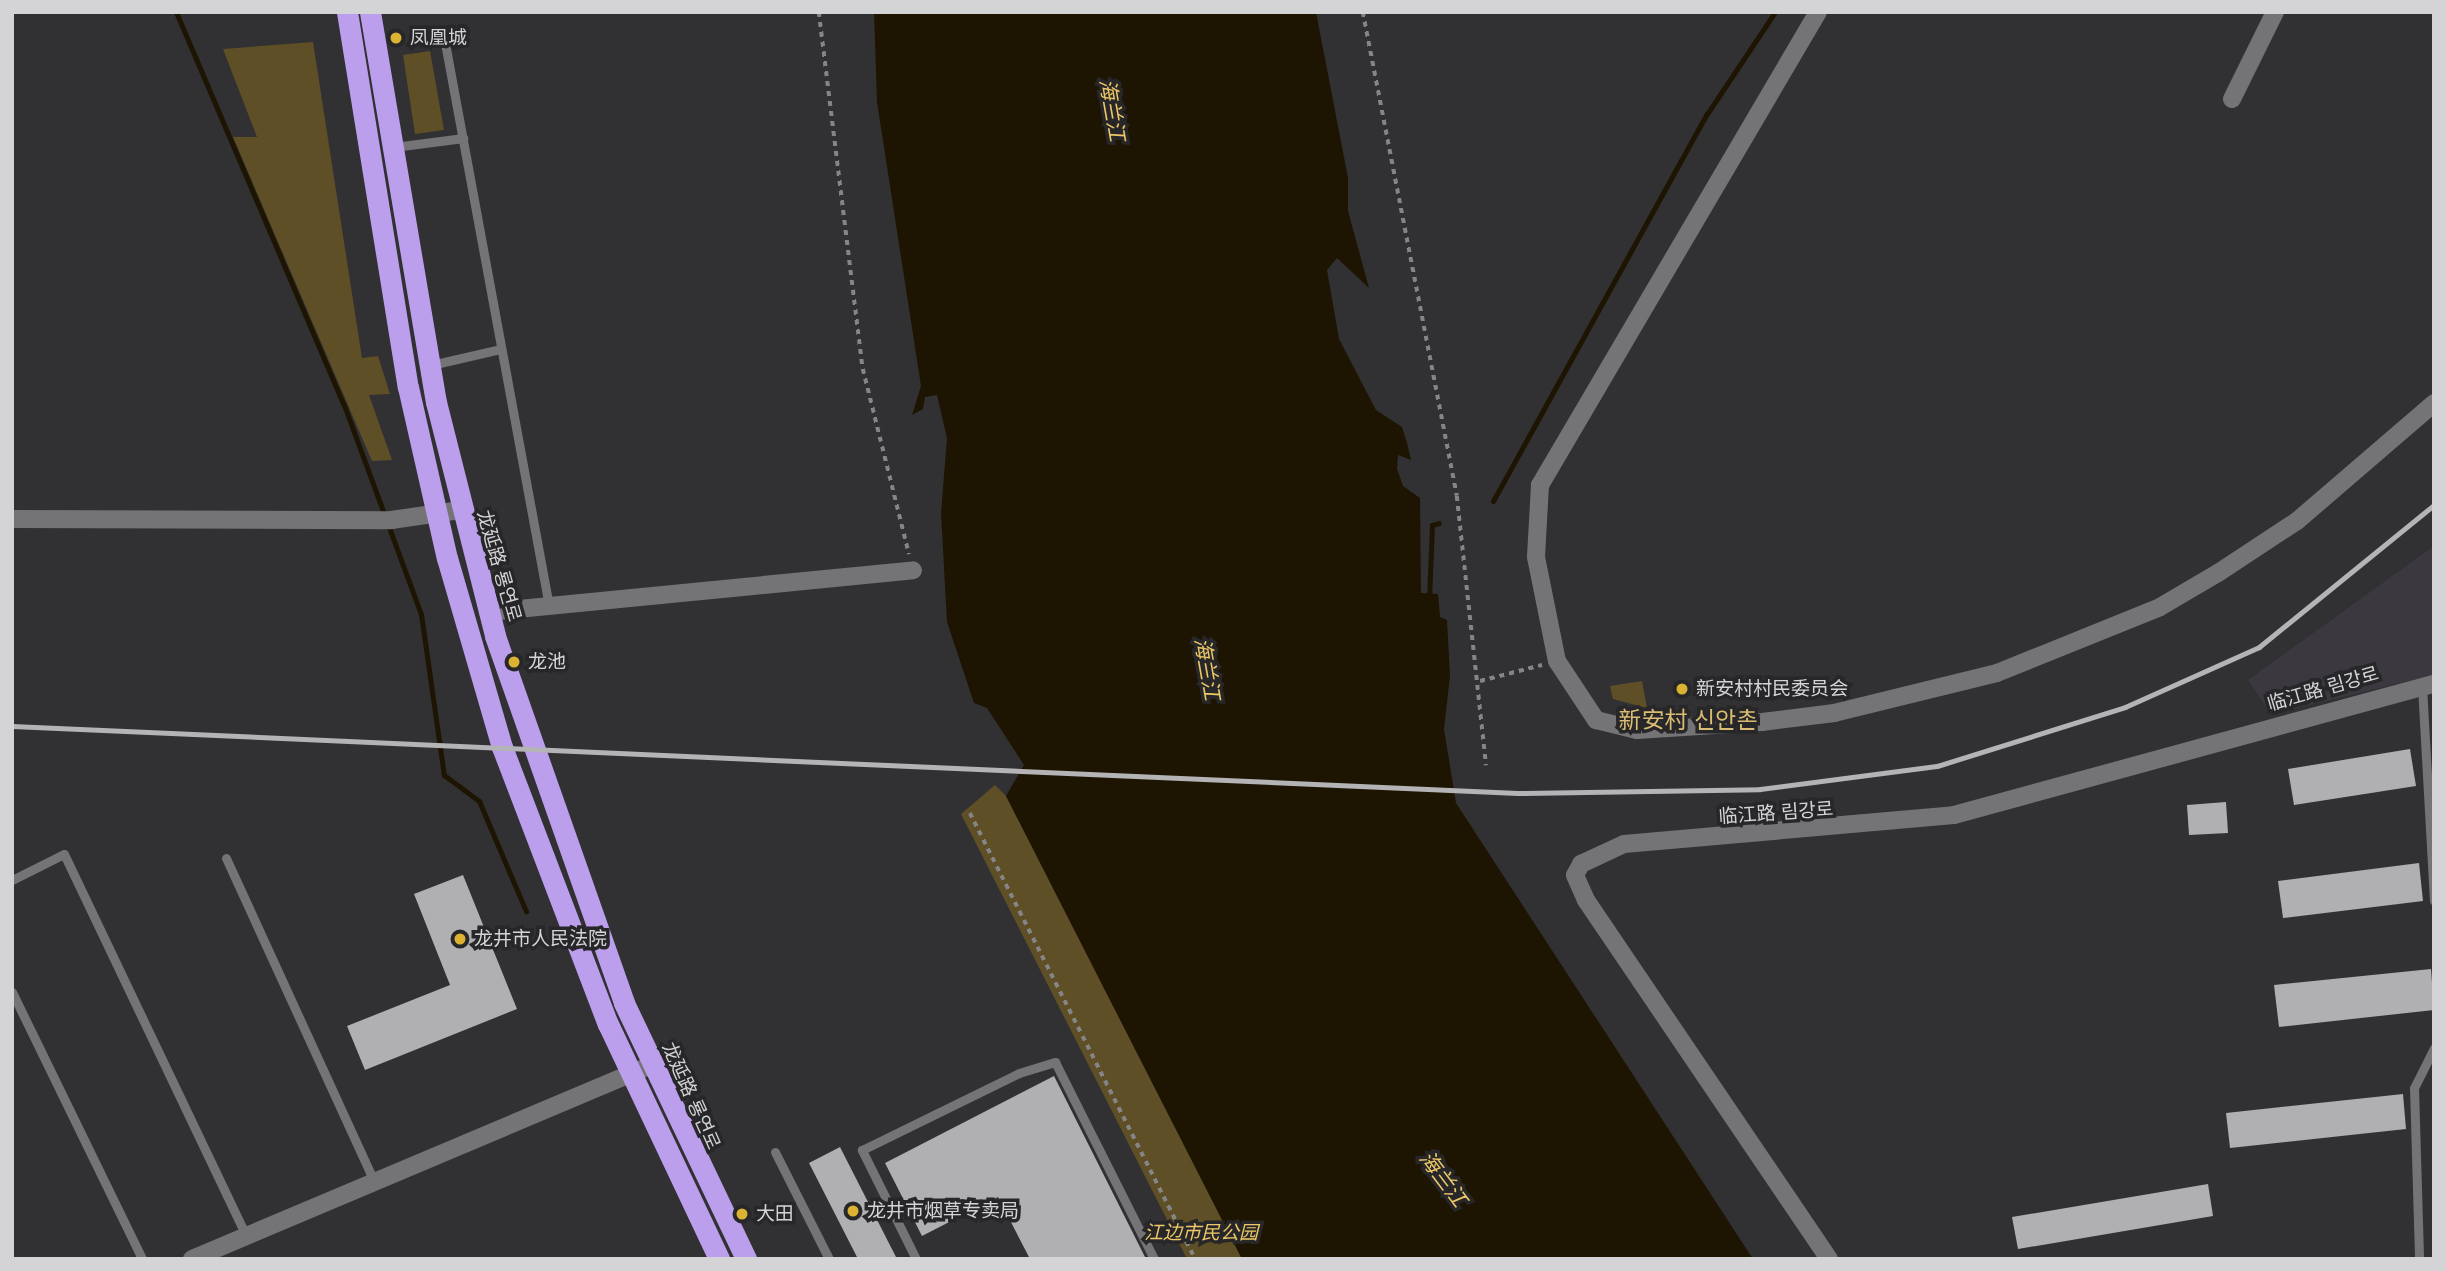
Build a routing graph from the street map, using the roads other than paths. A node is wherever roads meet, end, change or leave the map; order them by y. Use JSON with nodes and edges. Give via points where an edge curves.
{"nodes":[{"id":1,"x":347,"y":12,"type":"edge"},
{"id":2,"x":370,"y":12,"type":"edge"},
{"id":3,"x":1818,"y":12,"type":"edge"},
{"id":4,"x":2275,"y":12,"type":"edge"},
{"id":5,"x":443,"y":32,"type":"dead end"},
{"id":6,"x":2232,"y":99,"type":"dead end"},
{"id":7,"x":463,"y":138,"type":"junction"},
{"id":8,"x":392,"y":148,"type":"junction"},
{"id":9,"x":501,"y":349,"type":"junction"},
{"id":10,"x":429,"y":365,"type":"junction"},
{"id":11,"x":2434,"y":403,"type":"edge"},
{"id":12,"x":460,"y":510,"type":"junction"},
{"id":13,"x":437,"y":517,"type":"junction"},
{"id":14,"x":12,"y":519,"type":"edge"},
{"id":15,"x":913,"y":570,"type":"road end"},
{"id":16,"x":549,"y":606,"type":"junction"},
{"id":17,"x":488,"y":612,"type":"junction"},
{"id":18,"x":2428,"y":684,"type":"edge"},
{"id":19,"x":226,"y":858,"type":"dead end"},
{"id":20,"x":12,"y":880,"type":"edge"},
{"id":21,"x":2434,"y":901,"type":"edge"},
{"id":22,"x":12,"y":992,"type":"edge"},
{"id":23,"x":2434,"y":1048,"type":"edge"},
{"id":24,"x":651,"y":1065,"type":"junction"},
{"id":25,"x":630,"y":1074,"type":"junction"},
{"id":26,"x":775,"y":1152,"type":"dead end"},
{"id":27,"x":374,"y":1182,"type":"junction"},
{"id":28,"x":246,"y":1236,"type":"junction"},
{"id":29,"x":2419,"y":1256,"type":"dead end"},
{"id":30,"x":142,"y":1259,"type":"edge"},
{"id":31,"x":192,"y":1259,"type":"edge"},
{"id":32,"x":719,"y":1259,"type":"edge"},
{"id":33,"x":746,"y":1259,"type":"edge"},
{"id":34,"x":829,"y":1259,"type":"edge"},
{"id":35,"x":916,"y":1259,"type":"edge"},
{"id":36,"x":1154,"y":1259,"type":"edge"},
{"id":37,"x":1829,"y":1259,"type":"edge"}],
"edges":[{"from":1,"to":13,"type":"highway","via":[[399,341]]},
{"from":2,"to":8,"type":"highway","name":"龙延路 룡연로"},
{"from":3,"to":11,"type":"street","via":[[1540,485],[1536,557],[1557,661],[1596,720],[1637,730],[1834,713],[1997,673],[2160,607],[2218,573],[2297,521]]},
{"from":4,"to":6,"type":"street"},
{"from":5,"to":7,"type":"lane"},
{"from":7,"to":8,"type":"lane"},
{"from":7,"to":9,"type":"lane"},
{"from":8,"to":10,"type":"highway","name":"龙延路 룡연로"},
{"from":9,"to":10,"type":"lane"},
{"from":9,"to":16,"type":"lane"},
{"from":10,"to":12,"type":"highway","name":"龙延路 룡연로"},
{"from":12,"to":13,"type":"street"},
{"from":12,"to":17,"type":"highway","name":"龙延路 룡연로"},
{"from":13,"to":14,"type":"street"},
{"from":13,"to":25,"type":"highway","via":[[502,747]]},
{"from":15,"to":16,"type":"street"},
{"from":16,"to":17,"type":"street"},
{"from":17,"to":24,"type":"highway","name":"龙延路 룡연로","via":[[579,888]]},
{"from":18,"to":21,"type":"lane"},
{"from":18,"to":37,"type":"street","name":"临江路 림강로","via":[[1954,815],[1624,844],[1581,864],[1575,875],[1586,900]]},
{"from":19,"to":27,"type":"lane"},
{"from":20,"to":28,"type":"lane","via":[[64,854]]},
{"from":22,"to":30,"type":"lane"},
{"from":23,"to":29,"type":"lane","via":[[2414,1088]]},
{"from":24,"to":25,"type":"street"},
{"from":24,"to":33,"type":"highway","name":"龙延路 룡연로"},
{"from":25,"to":27,"type":"street"},
{"from":25,"to":32,"type":"highway"},
{"from":26,"to":34,"type":"lane"},
{"from":27,"to":28,"type":"street"},
{"from":28,"to":31,"type":"street"},
{"from":35,"to":36,"type":"lane","via":[[862,1150],[1019,1073],[1055,1062]]}]}
